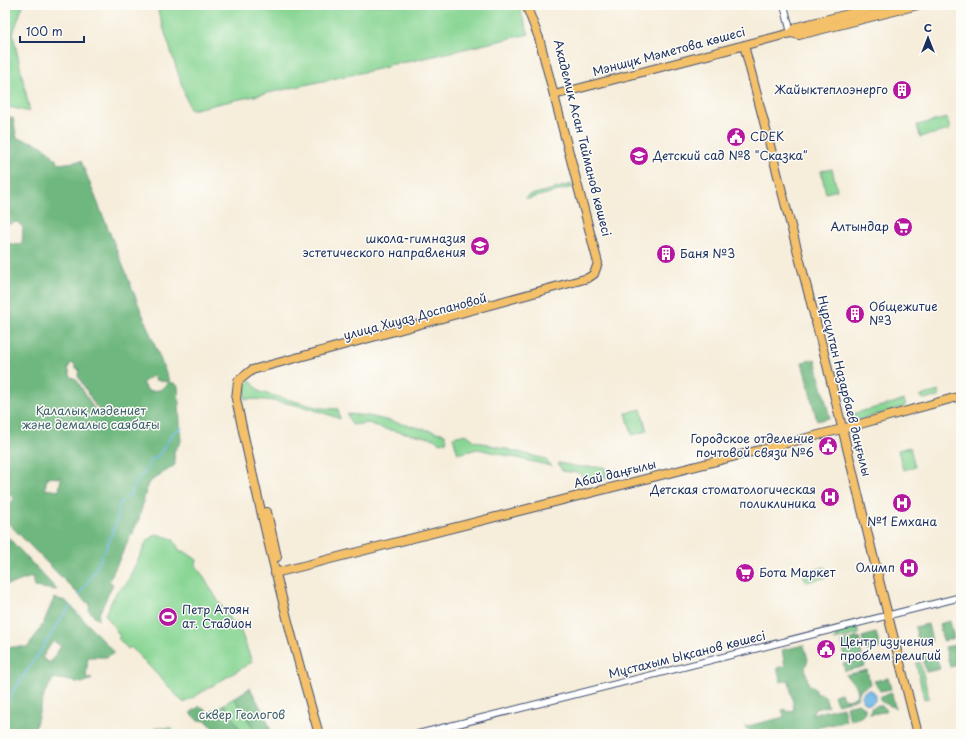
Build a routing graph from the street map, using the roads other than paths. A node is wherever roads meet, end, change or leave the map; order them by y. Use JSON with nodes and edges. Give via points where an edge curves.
{"nodes":[{"id":1,"x":526,"y":5,"type":"edge"},
{"id":2,"x":532,"y":5,"type":"edge"},
{"id":3,"x":784,"y":5,"type":"edge"},
{"id":4,"x":884,"y":5,"type":"edge"},
{"id":5,"x":918,"y":5,"type":"edge"},
{"id":6,"x":791,"y":33,"type":"junction"},
{"id":7,"x":744,"y":45,"type":"junction"},
{"id":8,"x":556,"y":94,"type":"junction"},
{"id":9,"x":595,"y":276,"type":"joint"},
{"id":10,"x":244,"y":378,"type":"junction"},
{"id":11,"x":961,"y":396,"type":"edge"},
{"id":12,"x":842,"y":429,"type":"junction"},
{"id":13,"x":277,"y":572,"type":"junction"},
{"id":14,"x":961,"y":597,"type":"edge"},
{"id":15,"x":889,"y":615,"type":"junction"},
{"id":16,"x":318,"y":734,"type":"edge"},
{"id":17,"x":323,"y":734,"type":"edge"},
{"id":18,"x":418,"y":734,"type":"edge"},
{"id":19,"x":918,"y":734,"type":"edge"}],
"edges":[{"from":1,"to":8,"type":"main road","name":"Академик Асан Тайманов көшесі"},
{"from":2,"to":8,"type":"main road","name":"Академик Асан Тайманов көшесі","via":[[543,33]]},
{"from":3,"to":6,"type":"street"},
{"from":4,"to":6,"type":"main road","name":"Мәншүк Мәметова көшесі","via":[[797,27]]},
{"from":5,"to":6,"type":"main road","name":"Мәншүк Мәметова көшесі","via":[[799,35]]},
{"from":6,"to":7,"type":"main road","name":"Мәншүк Мәметова көшесі"},
{"from":7,"to":8,"type":"main road","name":"Мәншүк Мәметова көшесі"},
{"from":7,"to":12,"type":"main road","name":"Нұрсұлтан Назарбаев даңғылы"},
{"from":8,"to":9,"type":"main road","name":"Академик Асан Тайманов көшесі","via":[[598,262]]},
{"from":9,"to":10,"type":"main road","name":"улица Хиуаз Доспановой","via":[[587,283]]},
{"from":10,"to":13,"type":"main road","via":[[241,390],[242,404]]},
{"from":10,"to":13,"type":"main road","via":[[238,381],[236,399]]},
{"from":11,"to":12,"type":"main road","name":"Абай даңғылы"},
{"from":12,"to":13,"type":"main road","name":"Абай даңғылы"},
{"from":12,"to":15,"type":"main road","name":"Нұрсұлтан Назарбаев даңғылы"},
{"from":13,"to":16,"type":"main road","via":[[285,617]]},
{"from":13,"to":17,"type":"main road"},
{"from":14,"to":15,"type":"street","name":"Мұстахым Ықсанов көшесі"},
{"from":15,"to":18,"type":"street","name":"Мұстахым Ықсанов көшесі"},
{"from":15,"to":19,"type":"main road","name":"Нұрсұлтан Назарбаев даңғылы"}]}
